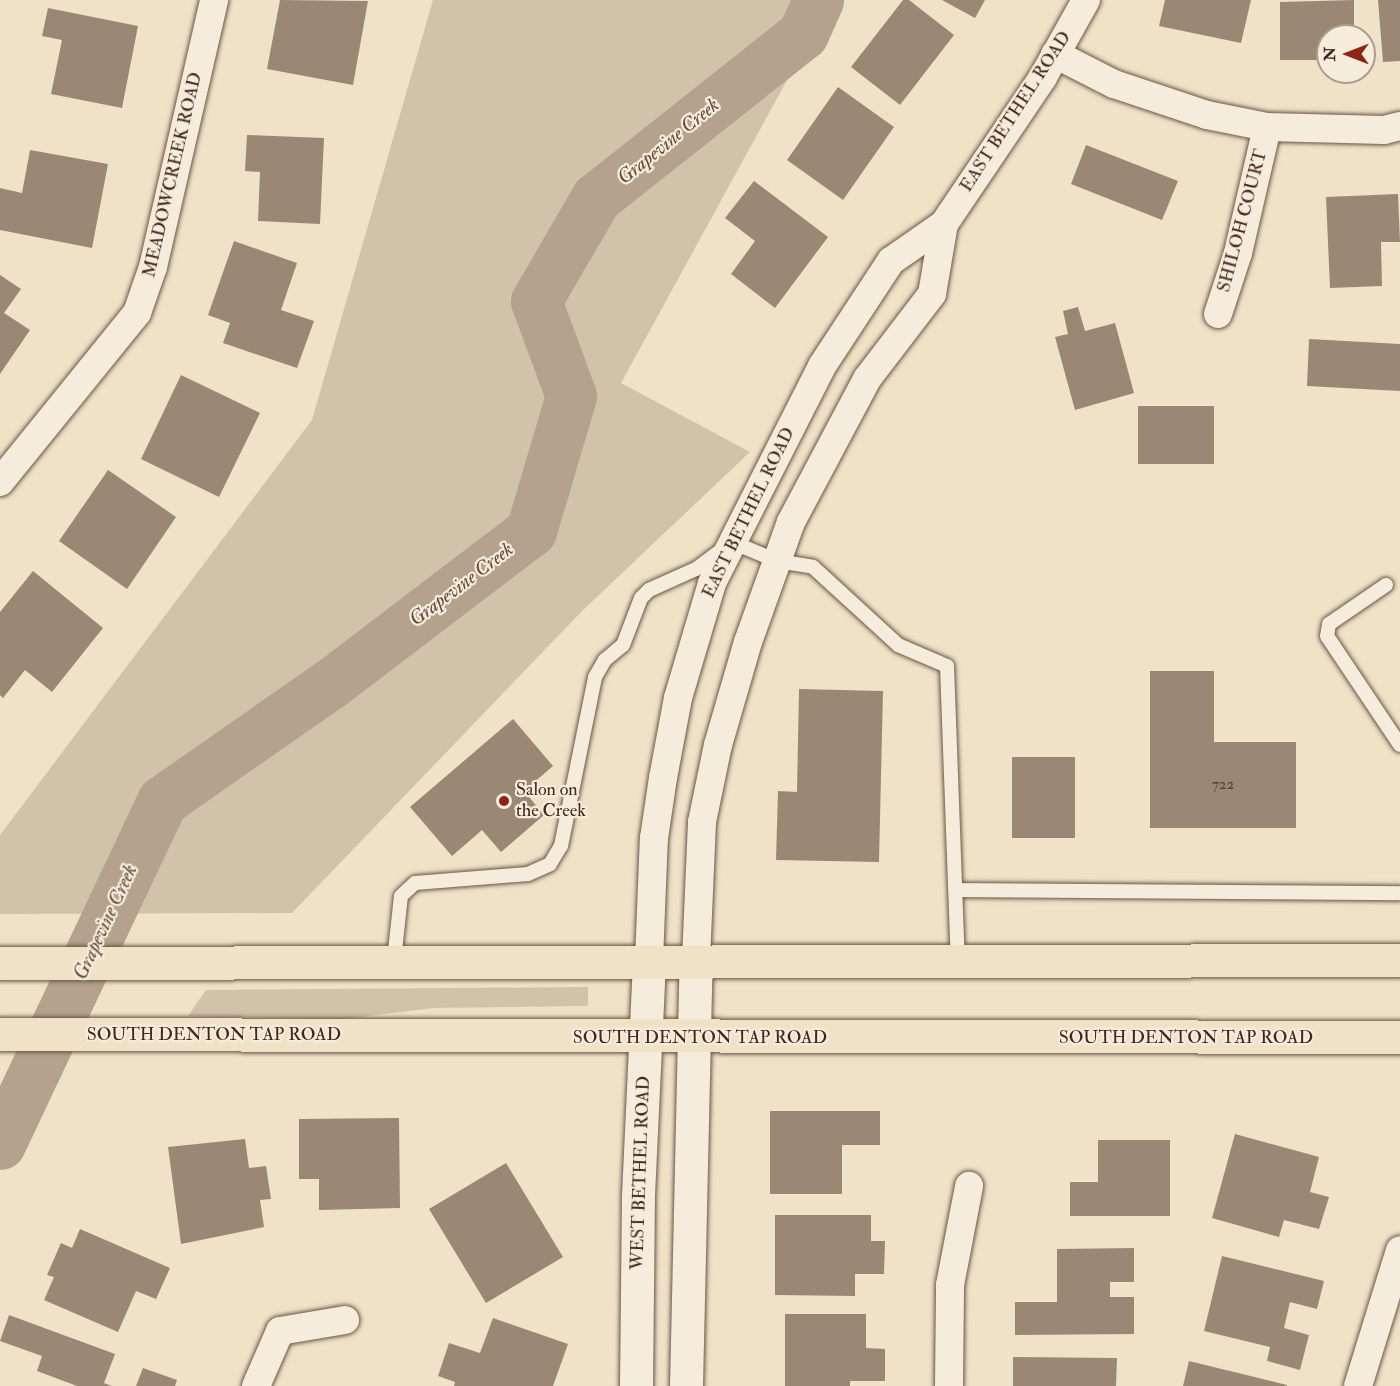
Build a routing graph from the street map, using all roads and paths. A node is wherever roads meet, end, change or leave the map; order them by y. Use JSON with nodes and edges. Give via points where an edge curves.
{"nodes":[{"id":1,"x":214,"y":0,"type":"edge"},
{"id":2,"x":1086,"y":0,"type":"edge"},
{"id":3,"x":1055,"y":54,"type":"junction"},
{"id":4,"x":1400,"y":126,"type":"edge"},
{"id":5,"x":1268,"y":127,"type":"junction"},
{"id":6,"x":944,"y":224,"type":"junction"},
{"id":7,"x":1218,"y":314,"type":"dead end"},
{"id":8,"x":0,"y":482,"type":"edge"},
{"id":9,"x":732,"y":542,"type":"junction"},
{"id":10,"x":777,"y":561,"type":"junction"},
{"id":11,"x":1386,"y":585,"type":"dead end"},
{"id":12,"x":1400,"y":745,"type":"edge"},
{"id":13,"x":956,"y":890,"type":"junction"},
{"id":14,"x":1400,"y":893,"type":"edge"},
{"id":15,"x":394,"y":960,"type":"junction"},
{"id":16,"x":648,"y":960,"type":"junction"},
{"id":17,"x":696,"y":960,"type":"junction"},
{"id":18,"x":958,"y":960,"type":"junction"},
{"id":19,"x":1400,"y":960,"type":"edge"},
{"id":20,"x":0,"y":963,"type":"edge"},
{"id":21,"x":0,"y":1034,"type":"edge"},
{"id":22,"x":1400,"y":1037,"type":"edge"},
{"id":23,"x":646,"y":1038,"type":"junction"},
{"id":24,"x":696,"y":1039,"type":"junction"},
{"id":25,"x":969,"y":1186,"type":"dead end"},
{"id":26,"x":1400,"y":1250,"type":"edge"},
{"id":27,"x":345,"y":1320,"type":"dead end"},
{"id":28,"x":256,"y":1386,"type":"edge"},
{"id":29,"x":636,"y":1386,"type":"edge"},
{"id":30,"x":686,"y":1386,"type":"edge"},
{"id":31,"x":949,"y":1386,"type":"edge"},
{"id":32,"x":1358,"y":1386,"type":"edge"}],
"edges":[{"from":1,"to":8,"type":"street","name":"MEADOWCREEK ROAD","via":[[153,267],[136,313]]},
{"from":2,"to":3,"type":"street","name":"EAST BETHEL ROAD"},
{"from":3,"to":5,"type":"street","via":[[1160,102]]},
{"from":3,"to":6,"type":"street","name":"EAST BETHEL ROAD"},
{"from":4,"to":5,"type":"street","via":[[1384,130]]},
{"from":5,"to":7,"type":"street","name":"SHILOH COURT","via":[[1238,253]]},
{"from":6,"to":9,"type":"street","name":"EAST BETHEL ROAD","via":[[891,261],[822,366]]},
{"from":6,"to":10,"type":"street","name":"EAST BETHEL ROAD","via":[[932,294],[867,380],[791,522]]},
{"from":9,"to":10,"type":"lane"},
{"from":9,"to":15,"type":"lane","via":[[696,569],[641,598],[623,645],[605,660],[595,677],[561,846],[550,864],[528,874],[416,883],[401,896]]},
{"from":9,"to":16,"type":"street","name":"EAST BETHEL ROAD","via":[[712,583],[678,698],[654,838]]},
{"from":10,"to":13,"type":"lane","via":[[813,567],[898,645],[946,666]]},
{"from":10,"to":17,"type":"street","name":"EAST BETHEL ROAD","via":[[734,691],[702,822]]},
{"from":11,"to":12,"type":"lane","via":[[1329,624],[1327,636]]},
{"from":13,"to":14,"type":"lane"},
{"from":13,"to":18,"type":"lane"},
{"from":15,"to":16,"type":"main road"},
{"from":15,"to":20,"type":"main road"},
{"from":16,"to":17,"type":"main road"},
{"from":16,"to":23,"type":"main road","name":"WEST BETHEL ROAD"},
{"from":17,"to":18,"type":"main road"},
{"from":17,"to":24,"type":"main road"},
{"from":18,"to":19,"type":"main road"},
{"from":21,"to":23,"type":"main road","name":"SOUTH DENTON TAP ROAD"},
{"from":22,"to":24,"type":"main road","name":"SOUTH DENTON TAP ROAD"},
{"from":23,"to":24,"type":"main road","name":"SOUTH DENTON TAP ROAD"},
{"from":23,"to":29,"type":"main road","name":"WEST BETHEL ROAD"},
{"from":24,"to":30,"type":"main road"},
{"from":25,"to":31,"type":"street","via":[[950,1285]]},
{"from":26,"to":32,"type":"street"},
{"from":27,"to":28,"type":"street","via":[[280,1331]]}]}
